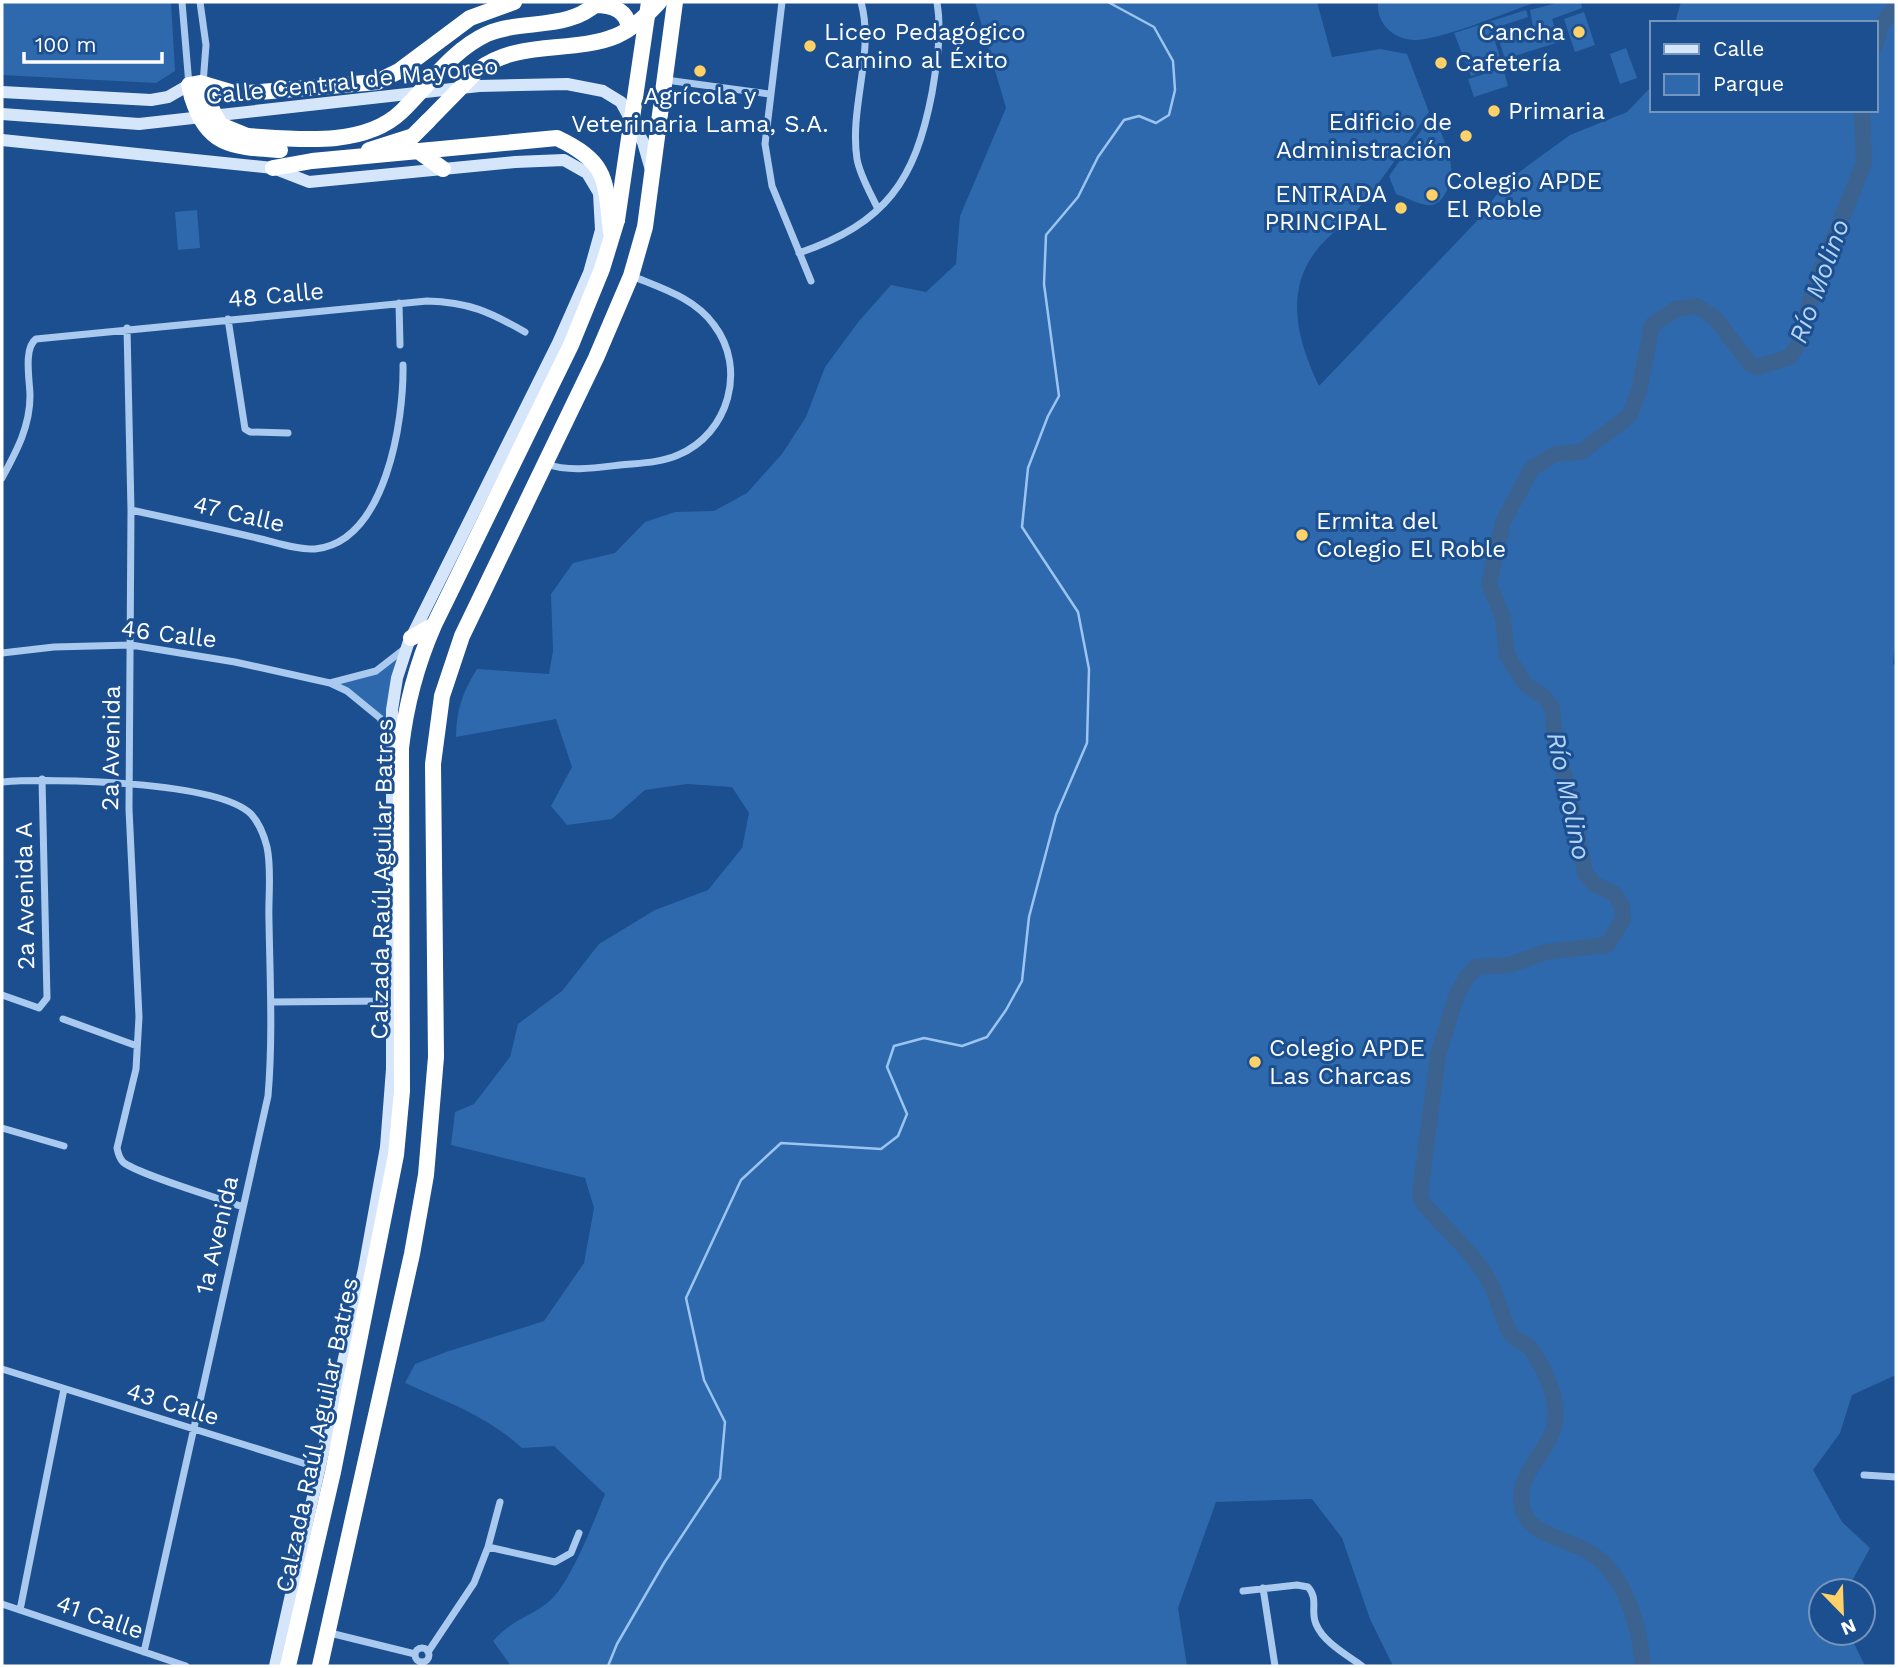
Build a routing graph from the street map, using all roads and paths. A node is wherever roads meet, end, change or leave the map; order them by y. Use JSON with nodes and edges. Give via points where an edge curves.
{"nodes":[{"id":1,"x":182,"y":2,"type":"edge"},
{"id":2,"x":200,"y":2,"type":"edge"},
{"id":3,"x":514,"y":2,"type":"edge"},
{"id":4,"x":649,"y":2,"type":"edge"},
{"id":5,"x":659,"y":2,"type":"edge"},
{"id":6,"x":675,"y":2,"type":"edge"},
{"id":7,"x":782,"y":2,"type":"edge"},
{"id":8,"x":861,"y":2,"type":"edge"},
{"id":9,"x":937,"y":2,"type":"edge"},
{"id":10,"x":596,"y":4,"type":"edge"},
{"id":11,"x":629,"y":29,"type":"junction"},
{"id":12,"x":666,"y":80,"type":"junction"},
{"id":13,"x":197,"y":90,"type":"junction"},
{"id":14,"x":2,"y":92,"type":"edge"},
{"id":15,"x":769,"y":94,"type":"junction"},
{"id":16,"x":413,"y":98,"type":"junction"},
{"id":17,"x":2,"y":114,"type":"edge"},
{"id":18,"x":2,"y":140,"type":"edge"},
{"id":19,"x":418,"y":151,"type":"junction"},
{"id":20,"x":355,"y":158,"type":"junction"},
{"id":21,"x":312,"y":161,"type":"junction"},
{"id":22,"x":273,"y":168,"type":"junction"},
{"id":23,"x":443,"y":169,"type":"junction"},
{"id":24,"x":653,"y":177,"type":"junction"},
{"id":25,"x":606,"y":208,"type":"junction"},
{"id":26,"x":878,"y":209,"type":"junction"},
{"id":27,"x":611,"y":238,"type":"junction"},
{"id":28,"x":799,"y":253,"type":"junction"},
{"id":29,"x":631,"y":276,"type":"junction"},
{"id":30,"x":811,"y":281,"type":"dead end"},
{"id":31,"x":399,"y":303,"type":"junction"},
{"id":32,"x":228,"y":318,"type":"junction"},
{"id":33,"x":127,"y":328,"type":"junction"},
{"id":34,"x":525,"y":332,"type":"dead end"},
{"id":35,"x":400,"y":345,"type":"dead end"},
{"id":36,"x":403,"y":365,"type":"dead end"},
{"id":37,"x":288,"y":433,"type":"dead end"},
{"id":38,"x":545,"y":464,"type":"junction"},
{"id":39,"x":2,"y":478,"type":"edge"},
{"id":40,"x":131,"y":510,"type":"junction"},
{"id":41,"x":433,"y":625,"type":"junction"},
{"id":42,"x":409,"y":641,"type":"junction"},
{"id":43,"x":131,"y":645,"type":"junction"},
{"id":44,"x":2,"y":653,"type":"edge"},
{"id":45,"x":330,"y":683,"type":"junction"},
{"id":46,"x":392,"y":747,"type":"junction"},
{"id":47,"x":43,"y":779,"type":"junction"},
{"id":48,"x":2,"y":782,"type":"edge"},
{"id":49,"x":132,"y":783,"type":"junction"},
{"id":50,"x":2,"y":995,"type":"edge"},
{"id":51,"x":391,"y":1001,"type":"junction"},
{"id":52,"x":271,"y":1002,"type":"junction"},
{"id":53,"x":63,"y":1019,"type":"dead end"},
{"id":54,"x":137,"y":1046,"type":"junction"},
{"id":55,"x":2,"y":1128,"type":"edge"},
{"id":56,"x":64,"y":1146,"type":"dead end"},
{"id":57,"x":243,"y":1206,"type":"junction"},
{"id":58,"x":386,"y":1213,"type":"junction"},
{"id":59,"x":364,"y":1269,"type":"junction"},
{"id":60,"x":2,"y":1370,"type":"edge"},
{"id":61,"x":64,"y":1389,"type":"junction"},
{"id":62,"x":193,"y":1430,"type":"junction"},
{"id":63,"x":327,"y":1470,"type":"junction"},
{"id":64,"x":1864,"y":1475,"type":"dead end"},
{"id":65,"x":1896,"y":1477,"type":"edge"},
{"id":66,"x":500,"y":1502,"type":"dead end"},
{"id":67,"x":579,"y":1533,"type":"dead end"},
{"id":68,"x":488,"y":1547,"type":"junction"},
{"id":69,"x":1263,"y":1588,"type":"junction"},
{"id":70,"x":1243,"y":1591,"type":"dead end"},
{"id":71,"x":2,"y":1604,"type":"edge"},
{"id":72,"x":20,"y":1610,"type":"junction"},
{"id":73,"x":330,"y":1633,"type":"junction"},
{"id":74,"x":144,"y":1652,"type":"junction"},
{"id":75,"x":428,"y":1652,"type":"junction"},
{"id":76,"x":415,"y":1654,"type":"junction"},
{"id":77,"x":424,"y":1664,"type":"edge"},
{"id":78,"x":186,"y":1666,"type":"edge"},
{"id":79,"x":275,"y":1666,"type":"edge"},
{"id":80,"x":288,"y":1666,"type":"edge"},
{"id":81,"x":320,"y":1666,"type":"edge"},
{"id":82,"x":1275,"y":1666,"type":"edge"},
{"id":83,"x":1362,"y":1666,"type":"edge"}],
"edges":[{"from":1,"to":13,"type":"street"},
{"from":2,"to":13,"type":"street","via":[[206,45]]},
{"from":3,"to":13,"type":"highway","via":[[470,18],[400,71],[377,82],[237,94]]},
{"from":4,"to":25,"type":"highway","name":"Calzada Raúl Aguilar Batres","bridge":true,"via":[[627,167]]},
{"from":5,"to":11,"type":"highway"},
{"from":6,"to":12,"type":"highway","name":"Calzada Raúl Aguilar Batres"},
{"from":7,"to":15,"type":"street"},
{"from":8,"to":26,"type":"street","via":[[866,30],[856,121],[857,159]]},
{"from":9,"to":26,"type":"street","via":[[936,69],[914,161],[896,192]]},
{"from":10,"to":11,"type":"highway","via":[[621,11]]},
{"from":10,"to":16,"type":"highway","via":[[569,18],[488,34],[466,48]]},
{"from":11,"to":20,"type":"highway","bridge":true,"via":[[595,42],[521,51],[494,60],[478,70],[413,136]]},
{"from":12,"to":15,"type":"street"},
{"from":12,"to":24,"type":"highway","name":"Calzada Raúl Aguilar Batres"},
{"from":13,"to":14,"type":"main road","via":[[151,100]]},
{"from":13,"to":16,"type":"highway","bridge":true,"via":[[220,125],[247,136],[284,138],[363,134],[386,123]]},
{"from":13,"to":21,"type":"highway","bridge":true,"via":[[201,122],[216,138]]},
{"from":15,"to":28,"type":"street","via":[[765,129],[768,172]]},
{"from":16,"to":17,"type":"main road","name":"Calle Central de Mayoreo","via":[[139,124]]},
{"from":16,"to":24,"type":"main road","name":"Calle Central de Mayoreo","via":[[540,83],[603,91],[626,109],[643,142]]},
{"from":18,"to":22,"type":"main road"},
{"from":19,"to":20,"type":"highway"},
{"from":19,"to":23,"type":"highway"},
{"from":19,"to":25,"type":"highway","via":[[557,138],[596,163]]},
{"from":20,"to":21,"type":"highway"},
{"from":21,"to":22,"type":"highway"},
{"from":22,"to":23,"type":"main road","via":[[309,182]]},
{"from":23,"to":25,"type":"main road","via":[[564,160],[587,173]]},
{"from":24,"to":29,"type":"highway","name":"Calzada Raúl Aguilar Batres"},
{"from":25,"to":27,"type":"highway","name":"Calzada Raúl Aguilar Batres"},
{"from":25,"to":27,"type":"highway"},
{"from":25,"to":42,"type":"main road","via":[[589,273],[558,343]]},
{"from":26,"to":28,"type":"street","via":[[836,239]]},
{"from":27,"to":41,"type":"highway","name":"Calzada Raúl Aguilar Batres","via":[[571,345]]},
{"from":28,"to":30,"type":"street"},
{"from":29,"to":38,"type":"highway","name":"Calzada Raúl Aguilar Batres"},
{"from":29,"to":38,"type":"street","via":[[680,296],[714,324],[732,368],[724,407],[705,436],[675,457],[598,467],[559,469]]},
{"from":31,"to":32,"type":"street","name":"48 Calle"},
{"from":31,"to":34,"type":"street","name":"48 Calle","via":[[469,305]]},
{"from":31,"to":35,"type":"street"},
{"from":32,"to":33,"type":"street","name":"48 Calle"},
{"from":32,"to":37,"type":"street","via":[[245,429]]},
{"from":33,"to":39,"type":"street","name":"48 Calle","via":[[36,339],[30,348],[27,421]]},
{"from":33,"to":40,"type":"street","name":"2a Avenida"},
{"from":36,"to":40,"type":"street","name":"47 Calle","via":[[402,409],[389,466],[361,522],[339,542],[303,548]]},
{"from":38,"to":73,"type":"highway","name":"Calzada Raúl Aguilar Batres","via":[[462,636],[442,696],[433,764],[436,1057],[426,1175]]},
{"from":40,"to":43,"type":"street","name":"2a Avenida"},
{"from":41,"to":42,"type":"highway"},
{"from":41,"to":58,"type":"highway","name":"Calzada Raúl Aguilar Batres","via":[[418,661],[401,748],[402,1091]]},
{"from":42,"to":45,"type":"street","name":"46 Calle","via":[[376,671]]},
{"from":42,"to":46,"type":"main road","via":[[394,694]]},
{"from":43,"to":44,"type":"street","name":"46 Calle"},
{"from":43,"to":45,"type":"street","name":"46 Calle"},
{"from":43,"to":49,"type":"street","name":"2a Avenida"},
{"from":45,"to":46,"type":"street","name":"46 Calle","via":[[373,710]]},
{"from":46,"to":51,"type":"main road"},
{"from":47,"to":48,"type":"street"},
{"from":47,"to":49,"type":"street"},
{"from":47,"to":50,"type":"street","name":"2a Avenida A","via":[[47,998],[39,1008]]},
{"from":49,"to":52,"type":"street","name":"1a Avenida","via":[[226,800],[257,822],[267,849]]},
{"from":49,"to":54,"type":"street","name":"2a Avenida"},
{"from":51,"to":52,"type":"street"},
{"from":51,"to":59,"type":"main road","via":[[389,1120]]},
{"from":52,"to":57,"type":"street","name":"1a Avenida","via":[[268,1096]]},
{"from":53,"to":54,"type":"street"},
{"from":54,"to":57,"type":"street","name":"2a Avenida","via":[[131,1095],[117,1147],[124,1164]]},
{"from":55,"to":56,"type":"street"},
{"from":57,"to":62,"type":"street","name":"1a Avenida"},
{"from":58,"to":59,"type":"highway"},
{"from":58,"to":63,"type":"highway","name":"Calzada Raúl Aguilar Batres"},
{"from":59,"to":63,"type":"main road"},
{"from":60,"to":61,"type":"street","name":"43 Calle"},
{"from":61,"to":62,"type":"street","name":"43 Calle"},
{"from":61,"to":72,"type":"street"},
{"from":62,"to":63,"type":"street","name":"43 Calle"},
{"from":62,"to":74,"type":"street","name":"1a Avenida"},
{"from":63,"to":79,"type":"main road"},
{"from":63,"to":80,"type":"highway","name":"Calzada Raúl Aguilar Batres"},
{"from":64,"to":65,"type":"street"},
{"from":66,"to":68,"type":"street"},
{"from":67,"to":68,"type":"street","via":[[571,1553],[555,1562]]},
{"from":68,"to":75,"type":"street","via":[[474,1583]]},
{"from":69,"to":70,"type":"street"},
{"from":69,"to":82,"type":"street"},
{"from":69,"to":83,"type":"street","via":[[1309,1588],[1320,1631]]},
{"from":71,"to":72,"type":"street","name":"41 Calle"},
{"from":72,"to":74,"type":"street","name":"41 Calle"},
{"from":73,"to":76,"type":"street"},
{"from":73,"to":81,"type":"highway","name":"Calzada Raúl Aguilar Batres"},
{"from":74,"to":78,"type":"street","name":"41 Calle"},
{"from":75,"to":76,"type":"street","via":[[422,1648]]},
{"from":75,"to":77,"type":"street"},
{"from":76,"to":77,"type":"street"}]}
